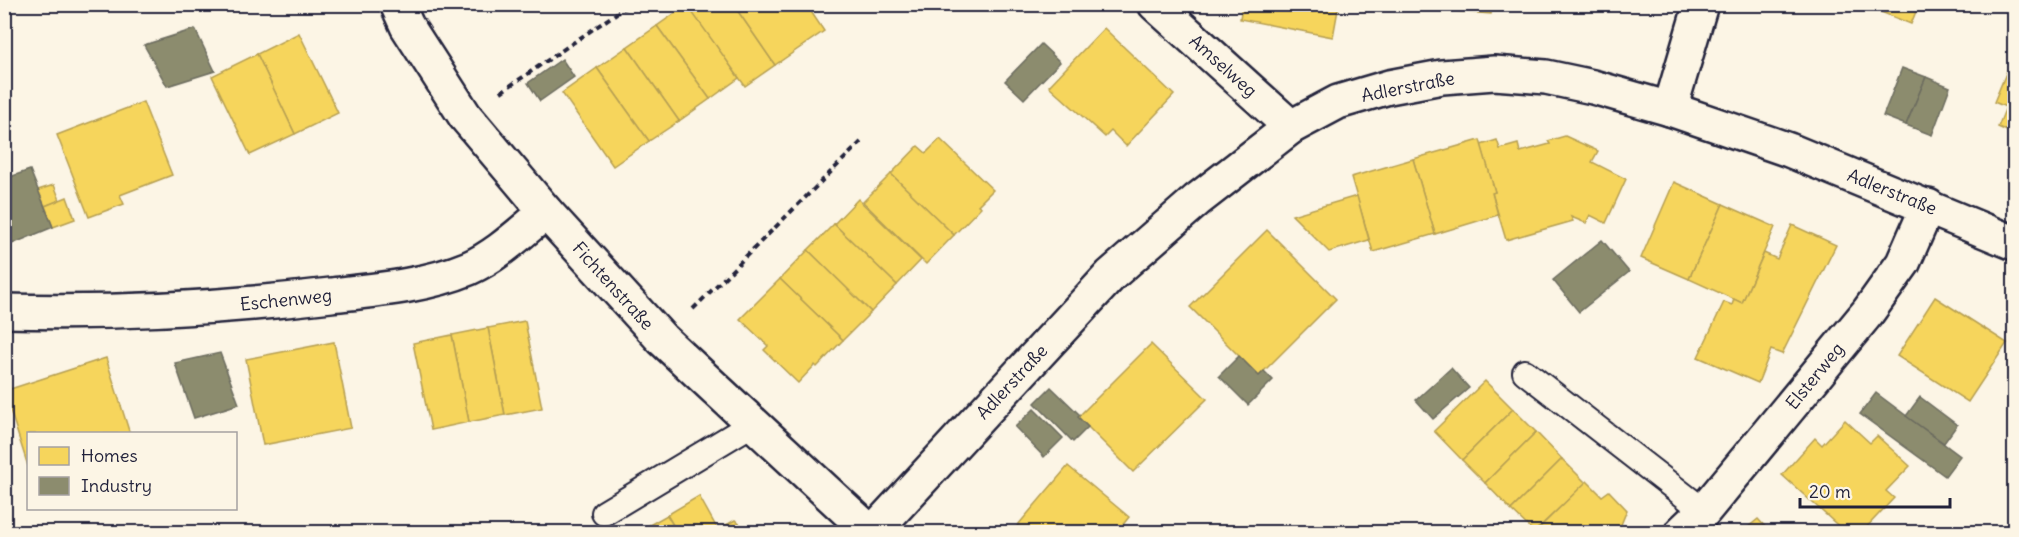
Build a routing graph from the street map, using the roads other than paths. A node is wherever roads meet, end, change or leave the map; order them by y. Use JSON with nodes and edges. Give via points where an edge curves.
{"nodes":[{"id":1,"x":397,"y":4,"type":"edge"},
{"id":2,"x":1155,"y":4,"type":"edge"},
{"id":3,"x":1701,"y":4,"type":"edge"},
{"id":4,"x":1670,"y":109,"type":"junction"},
{"id":5,"x":1291,"y":127,"type":"junction"},
{"id":6,"x":1928,"y":206,"type":"junction"},
{"id":7,"x":546,"y":212,"type":"junction"},
{"id":8,"x":2014,"y":243,"type":"edge"},
{"id":9,"x":4,"y":311,"type":"edge"},
{"id":10,"x":1525,"y":372,"type":"dead end"},
{"id":11,"x":752,"y":424,"type":"junction"},
{"id":12,"x":604,"y":513,"type":"dead end"},
{"id":13,"x":1693,"y":522,"type":"edge"},
{"id":14,"x":872,"y":532,"type":"edge"}],
"edges":[{"from":1,"to":7,"type":"street","name":"Fichtenstraße","via":[[406,26],[465,117]]},
{"from":2,"to":5,"type":"street","name":"Amselweg"},
{"from":3,"to":4,"type":"street"},
{"from":4,"to":5,"type":"street","name":"Adlerstraße","via":[[1546,77],[1494,73],[1389,87],[1338,102]]},
{"from":4,"to":6,"type":"street","name":"Adlerstraße","via":[[1789,150]]},
{"from":5,"to":14,"type":"street","name":"Adlerstraße","via":[[1197,200],[1111,275]]},
{"from":6,"to":8,"type":"street","name":"Adlerstraße"},
{"from":6,"to":13,"type":"street","name":"Elsterweg","via":[[1903,263],[1868,312]]},
{"from":7,"to":9,"type":"street","name":"Eschenweg","via":[[496,253],[468,268],[427,281],[269,303]]},
{"from":7,"to":11,"type":"street","name":"Fichtenstraße","via":[[662,339]]},
{"from":10,"to":13,"type":"lane"},
{"from":11,"to":12,"type":"lane"},
{"from":11,"to":14,"type":"street","name":"Fichtenstraße"}]}
